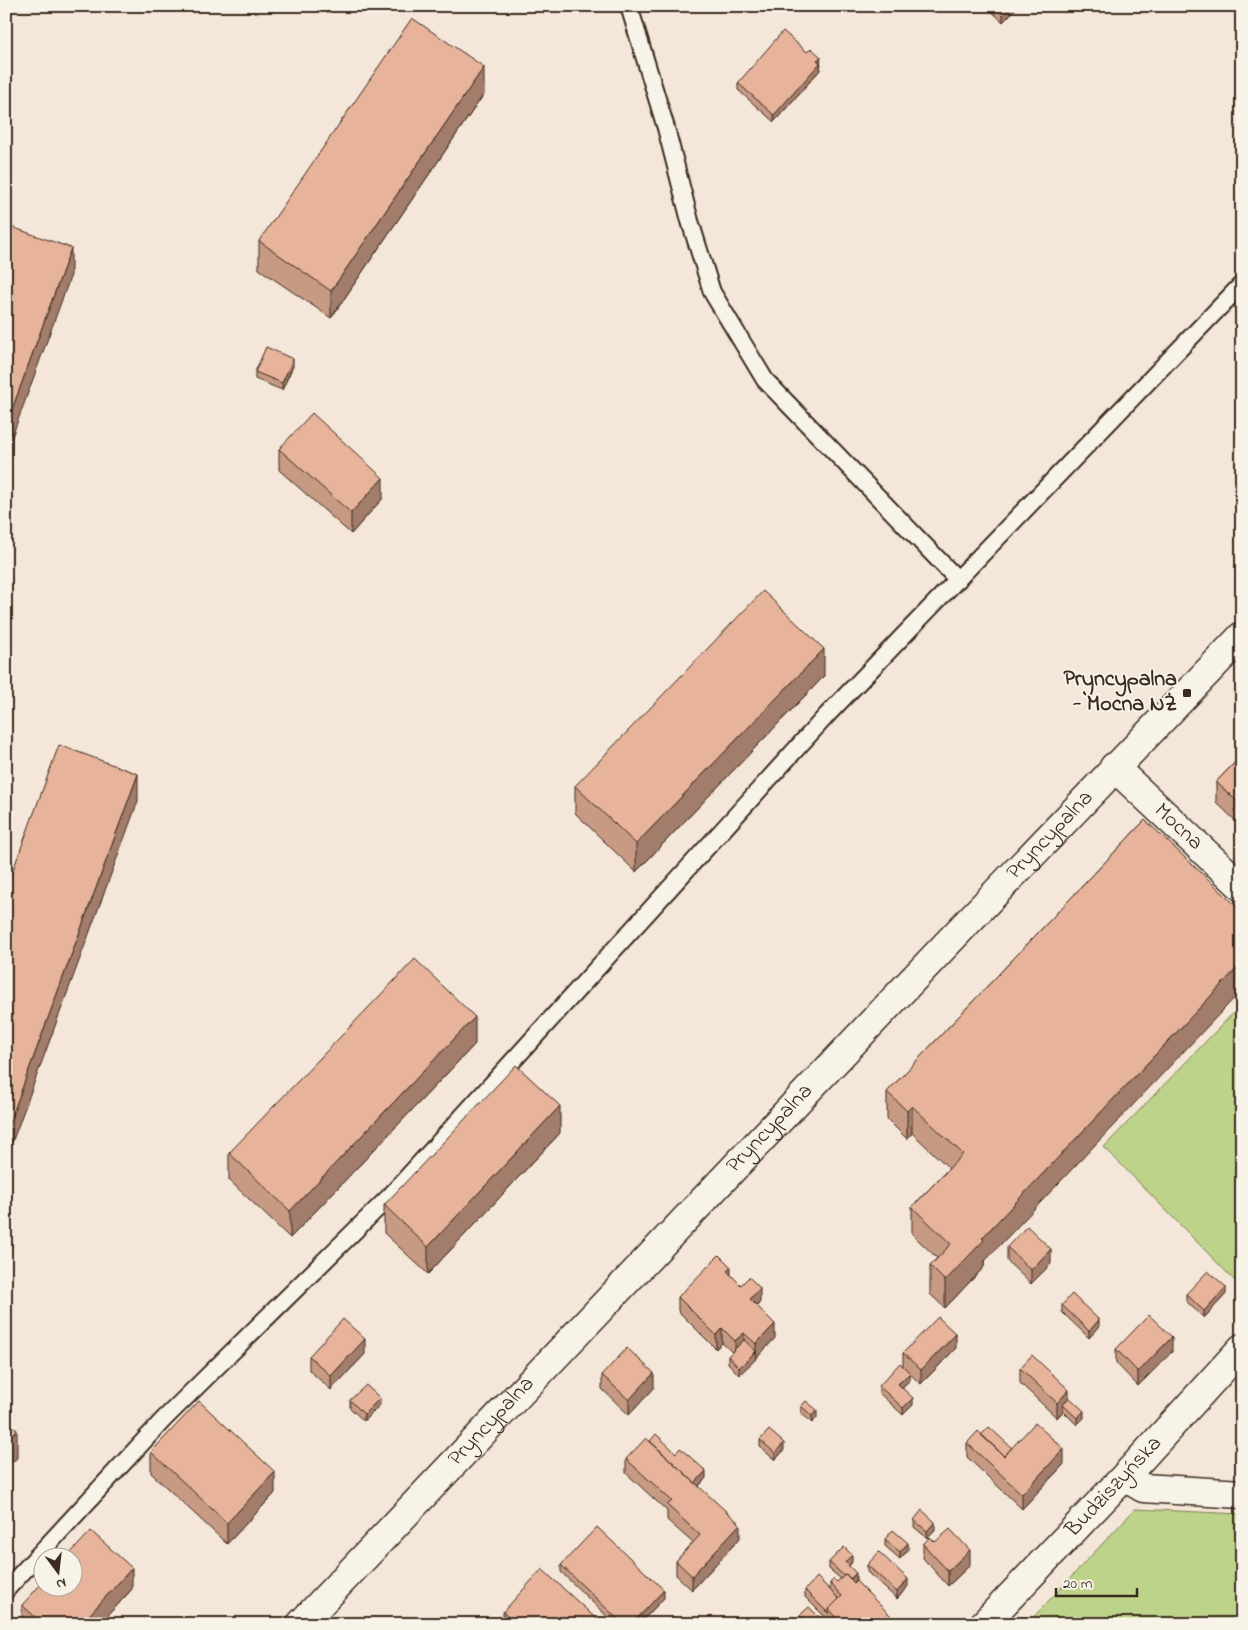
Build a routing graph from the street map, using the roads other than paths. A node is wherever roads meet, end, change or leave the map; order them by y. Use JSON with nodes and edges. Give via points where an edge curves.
{"nodes":[{"id":1,"x":628,"y":6,"type":"edge"},
{"id":2,"x":1242,"y":284,"type":"edge"},
{"id":3,"x":958,"y":580,"type":"junction"},
{"id":4,"x":1242,"y":636,"type":"edge"},
{"id":5,"x":1114,"y":767,"type":"junction"},
{"id":6,"x":1242,"y":887,"type":"edge"},
{"id":7,"x":1242,"y":1348,"type":"edge"},
{"id":8,"x":1127,"y":1474,"type":"junction"},
{"id":9,"x":1242,"y":1494,"type":"edge"},
{"id":10,"x":6,"y":1590,"type":"edge"},
{"id":11,"x":301,"y":1624,"type":"edge"},
{"id":12,"x":984,"y":1624,"type":"edge"}],
"edges":[{"from":1,"to":3,"type":"lane","via":[[712,292],[765,380]]},
{"from":2,"to":3,"type":"lane"},
{"from":3,"to":10,"type":"lane","via":[[827,715],[391,1195],[164,1420]]},
{"from":4,"to":5,"type":"street","name":"Pryncypalna"},
{"from":5,"to":6,"type":"street","name":"Mocna"},
{"from":5,"to":11,"type":"street","name":"Pryncypalna"},
{"from":7,"to":8,"type":"street","name":"Budziszyńska"},
{"from":8,"to":9,"type":"street","via":[[1143,1488]]},
{"from":8,"to":12,"type":"street","name":"Budziszyńska"}]}
